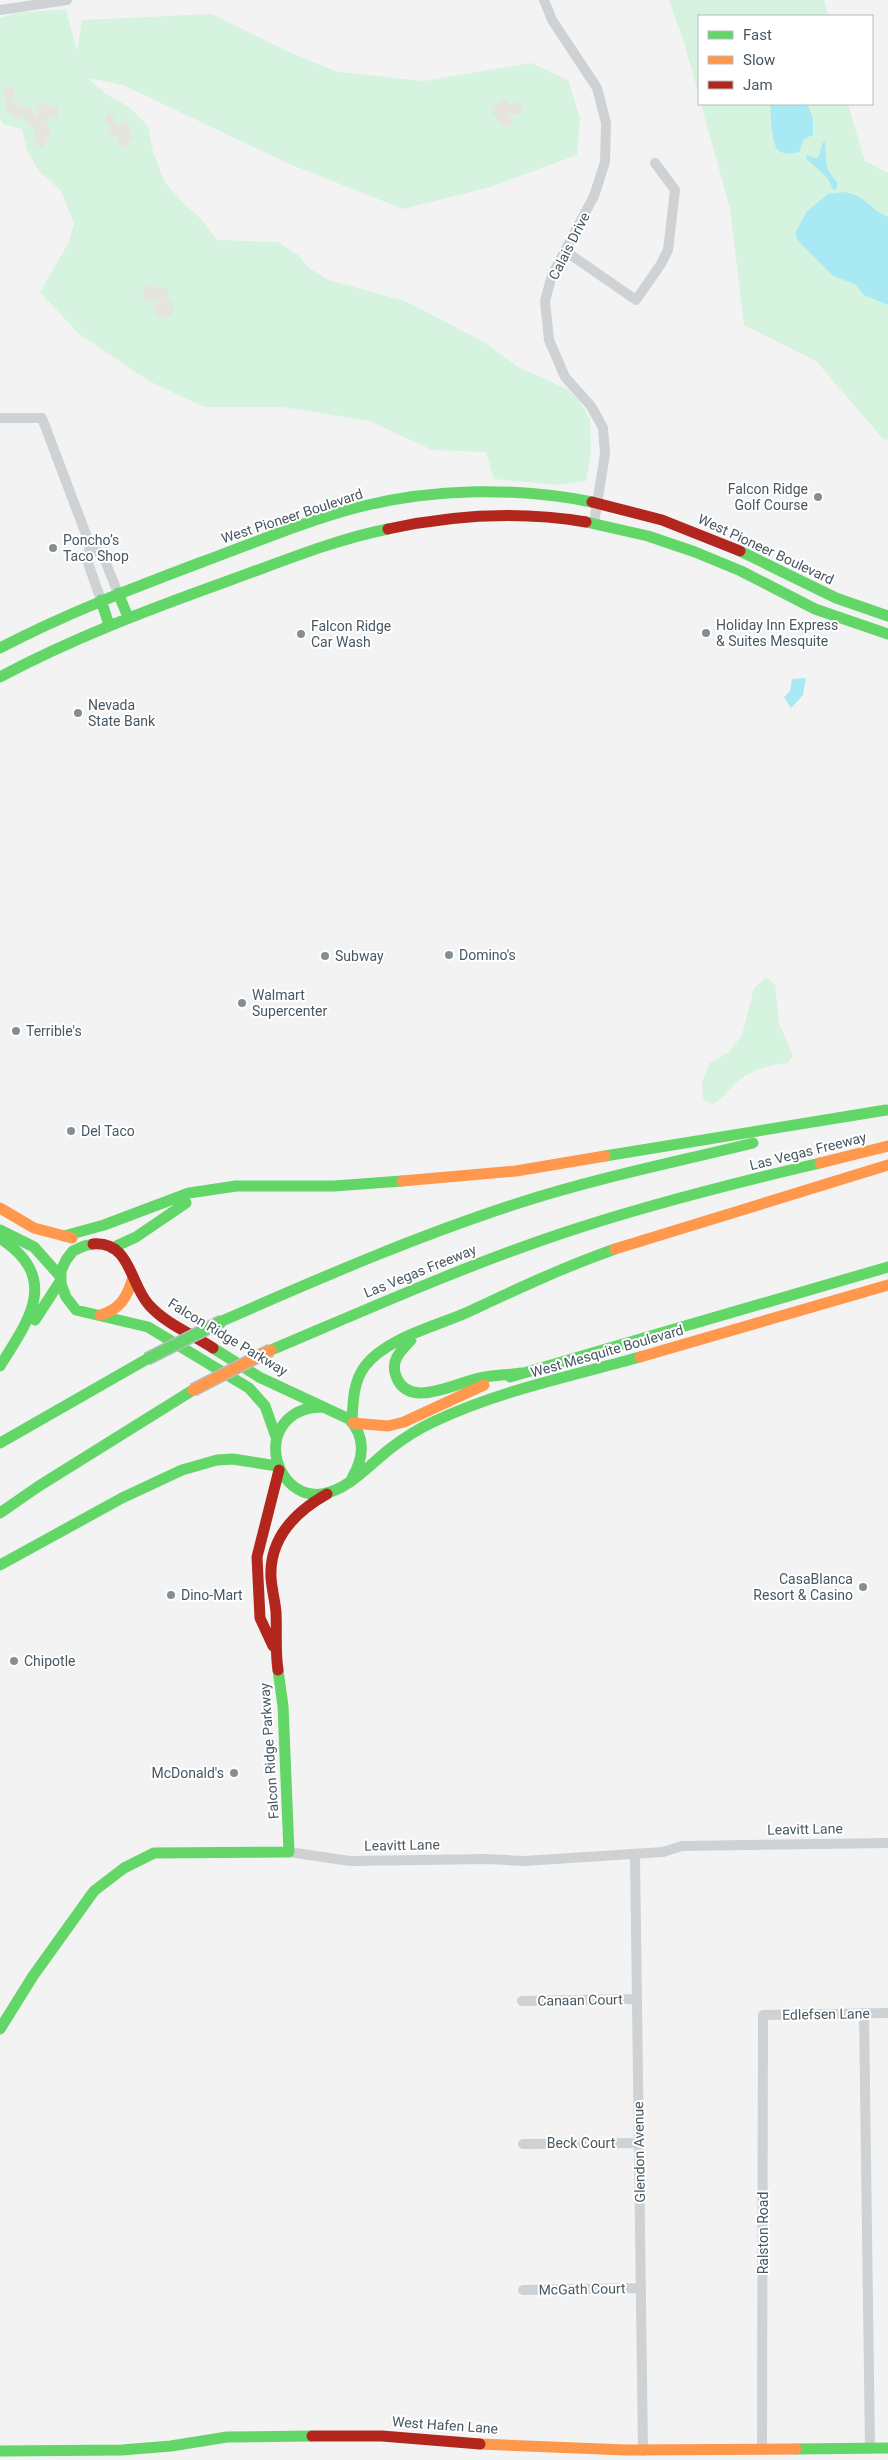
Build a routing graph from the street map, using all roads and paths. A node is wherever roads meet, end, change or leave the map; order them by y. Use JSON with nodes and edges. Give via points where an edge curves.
{"nodes":[{"id":1,"x":67,"y":0,"type":"edge"},
{"id":2,"x":544,"y":0,"type":"edge"},
{"id":3,"x":0,"y":10,"type":"edge"},
{"id":4,"x":655,"y":163,"type":"dead end"},
{"id":5,"x":564,"y":251,"type":"junction"},
{"id":6,"x":0,"y":418,"type":"edge"},
{"id":7,"x":597,"y":502,"type":"junction"},
{"id":8,"x":594,"y":523,"type":"junction"},
{"id":9,"x":90,"y":545,"type":"junction"},
{"id":10,"x":118,"y":593,"type":"junction"},
{"id":11,"x":102,"y":600,"type":"junction"},
{"id":12,"x":888,"y":616,"type":"edge"},
{"id":13,"x":128,"y":617,"type":"junction"},
{"id":14,"x":109,"y":625,"type":"junction"},
{"id":15,"x":888,"y":634,"type":"edge"},
{"id":16,"x":0,"y":648,"type":"edge"},
{"id":17,"x":0,"y":678,"type":"edge"},
{"id":18,"x":887,"y":1109,"type":"edge"},
{"id":19,"x":888,"y":1146,"type":"edge"},
{"id":20,"x":888,"y":1165,"type":"edge"},
{"id":21,"x":204,"y":1192,"type":"junction"},
{"id":22,"x":0,"y":1208,"type":"edge"},
{"id":23,"x":0,"y":1230,"type":"edge"},
{"id":24,"x":64,"y":1236,"type":"junction"},
{"id":25,"x":0,"y":1238,"type":"edge"},
{"id":26,"x":107,"y":1246,"type":"junction"},
{"id":27,"x":888,"y":1267,"type":"edge"},
{"id":28,"x":133,"y":1277,"type":"junction"},
{"id":29,"x":59,"y":1279,"type":"junction"},
{"id":30,"x":888,"y":1285,"type":"edge"},
{"id":31,"x":97,"y":1316,"type":"junction"},
{"id":32,"x":415,"y":1335,"type":"junction"},
{"id":33,"x":0,"y":1366,"type":"edge"},
{"id":34,"x":521,"y":1373,"type":"junction"},
{"id":35,"x":323,"y":1407,"type":"junction"},
{"id":36,"x":352,"y":1422,"type":"junction"},
{"id":37,"x":0,"y":1443,"type":"edge"},
{"id":38,"x":276,"y":1443,"type":"junction"},
{"id":39,"x":278,"y":1468,"type":"junction"},
{"id":40,"x":351,"y":1480,"type":"junction"},
{"id":41,"x":328,"y":1493,"type":"junction"},
{"id":42,"x":0,"y":1513,"type":"edge"},
{"id":43,"x":0,"y":1565,"type":"edge"},
{"id":44,"x":275,"y":1649,"type":"junction"},
{"id":45,"x":888,"y":1843,"type":"edge"},
{"id":46,"x":289,"y":1852,"type":"junction"},
{"id":47,"x":635,"y":1854,"type":"junction"},
{"id":48,"x":637,"y":1999,"type":"junction"},
{"id":49,"x":522,"y":2001,"type":"dead end"},
{"id":50,"x":864,"y":2013,"type":"junction"},
{"id":51,"x":888,"y":2013,"type":"edge"},
{"id":52,"x":763,"y":2015,"type":"joint"},
{"id":53,"x":0,"y":2029,"type":"edge"},
{"id":54,"x":639,"y":2143,"type":"junction"},
{"id":55,"x":523,"y":2144,"type":"dead end"},
{"id":56,"x":641,"y":2288,"type":"junction"},
{"id":57,"x":523,"y":2290,"type":"dead end"},
{"id":58,"x":888,"y":2448,"type":"edge"},
{"id":59,"x":870,"y":2449,"type":"junction"},
{"id":60,"x":762,"y":2450,"type":"junction"},
{"id":61,"x":0,"y":2451,"type":"edge"},
{"id":62,"x":643,"y":2451,"type":"junction"}],
"edges":[{"from":1,"to":3,"type":"street"},
{"from":2,"to":5,"type":"street","name":"Calais Drive","via":[[552,20],[597,88],[606,123],[605,162],[594,196]]},
{"from":4,"to":5,"type":"street","via":[[675,190],[668,250],[636,300]]},
{"from":5,"to":7,"type":"street","name":"Calais Drive","via":[[552,275],[545,302],[549,340],[565,377],[591,406],[603,428],[605,454]]},
{"from":6,"to":9,"type":"street","via":[[42,418]]},
{"from":7,"to":8,"type":"street","name":"Calais Drive"},
{"from":7,"to":10,"type":"main road","name":"West Pioneer Boulevard","via":[[534,494],[468,493],[360,507]]},
{"from":7,"to":12,"type":"main road","name":"West Pioneer Boulevard","via":[[704,535],[838,599]]},
{"from":8,"to":13,"type":"main road","via":[[473,516],[420,522],[319,548]]},
{"from":8,"to":15,"type":"main road","via":[[647,536],[702,555],[742,571],[821,611]]},
{"from":9,"to":10,"type":"street","via":[[104,558]]},
{"from":9,"to":11,"type":"street","via":[[88,563]]},
{"from":10,"to":11,"type":"main road","name":"West Pioneer Boulevard"},
{"from":10,"to":13,"type":"main road"},
{"from":11,"to":14,"type":"main road"},
{"from":11,"to":16,"type":"main road","name":"West Pioneer Boulevard","via":[[36,628]]},
{"from":13,"to":14,"type":"main road"},
{"from":14,"to":17,"type":"main road","via":[[48,651]]},
{"from":18,"to":21,"type":"main road","via":[[516,1171],[334,1186],[236,1186]]},
{"from":18,"to":37,"type":"main road","name":"Las Vegas Freeway","bridge":true,"via":[[562,1191],[491,1213],[299,1286],[222,1321],[147,1359]]},
{"from":19,"to":42,"type":"main road","name":"Las Vegas Freeway","bridge":true,"via":[[668,1201],[564,1233],[429,1282],[271,1350],[194,1390]]},
{"from":20,"to":32,"type":"main road","via":[[646,1238],[562,1269]]},
{"from":21,"to":24,"type":"main road","via":[[190,1193],[104,1225]]},
{"from":21,"to":26,"type":"main road","via":[[136,1237]]},
{"from":22,"to":24,"type":"main road","via":[[42,1231]]},
{"from":23,"to":29,"type":"main road","name":"Falcon Ridge Parkway","via":[[27,1241],[44,1253]]},
{"from":24,"to":26,"type":"main road"},
{"from":25,"to":33,"type":"main road","via":[[22,1255],[30,1270],[35,1299],[27,1322]]},
{"from":26,"to":28,"type":"main road","name":"Falcon Ridge Parkway","via":[[128,1263]]},
{"from":26,"to":29,"type":"main road","via":[[93,1244],[73,1252],[66,1260]]},
{"from":27,"to":34,"type":"main road","name":"West Mesquite Boulevard"},
{"from":28,"to":31,"type":"main road","via":[[125,1302],[108,1314]]},
{"from":28,"to":35,"type":"main road","name":"Falcon Ridge Parkway","via":[[143,1299],[161,1316],[265,1380]]},
{"from":29,"to":31,"type":"main road","name":"Falcon Ridge Parkway","via":[[65,1297],[76,1310]]},
{"from":29,"to":33,"type":"main road","via":[[28,1333]]},
{"from":30,"to":40,"type":"main road","name":"West Mesquite Boulevard","via":[[500,1397],[449,1415],[421,1428]]},
{"from":31,"to":38,"type":"main road","name":"Falcon Ridge Parkway","via":[[148,1327],[249,1388],[272,1420]]},
{"from":32,"to":34,"type":"main road","via":[[401,1349],[394,1368],[400,1386],[409,1392],[421,1393],[482,1377]]},
{"from":32,"to":36,"type":"main road","via":[[381,1352],[364,1368],[354,1388]]},
{"from":34,"to":36,"type":"main road","name":"West Mesquite Boulevard","via":[[466,1391],[404,1422],[388,1426]]},
{"from":35,"to":36,"type":"main road","name":"Falcon Ridge Parkway","via":[[338,1411]]},
{"from":35,"to":38,"type":"main road","via":[[303,1409],[286,1420]]},
{"from":36,"to":40,"type":"main road","via":[[362,1440],[362,1458]]},
{"from":38,"to":39,"type":"main road","name":"Falcon Ridge Parkway"},
{"from":39,"to":41,"type":"main road","via":[[288,1482],[300,1490],[313,1494]]},
{"from":39,"to":43,"type":"main road","via":[[233,1459],[182,1470]]},
{"from":39,"to":44,"type":"main road","name":"Falcon Ridge Parkway","via":[[256,1557],[260,1618]]},
{"from":40,"to":41,"type":"main road","name":"Falcon Ridge Parkway"},
{"from":41,"to":44,"type":"main road","name":"Falcon Ridge Parkway","via":[[307,1505],[296,1516],[280,1535],[274,1549],[271,1577],[276,1613]]},
{"from":44,"to":46,"type":"main road","name":"Falcon Ridge Parkway","via":[[283,1706]]},
{"from":45,"to":47,"type":"street","name":"Leavitt Lane","via":[[682,1846],[663,1852]]},
{"from":46,"to":47,"type":"street","name":"Leavitt Lane","via":[[350,1861],[524,1861]]},
{"from":46,"to":53,"type":"main road","name":"Leavitt Lane","via":[[154,1853],[124,1868],[94,1890]]},
{"from":47,"to":48,"type":"street","name":"Glendon Avenue"},
{"from":48,"to":49,"type":"street","name":"Canaan Court"},
{"from":48,"to":54,"type":"street","name":"Glendon Avenue"},
{"from":50,"to":51,"type":"street","name":"Edlefsen Lane"},
{"from":50,"to":52,"type":"street","name":"Edlefsen Lane"},
{"from":50,"to":59,"type":"street"},
{"from":52,"to":60,"type":"street","name":"Ralston Road"},
{"from":54,"to":55,"type":"street","name":"Beck Court"},
{"from":54,"to":56,"type":"street","name":"Glendon Avenue"},
{"from":56,"to":57,"type":"street","name":"McGath Court"},
{"from":56,"to":62,"type":"street","name":"Glendon Avenue"},
{"from":58,"to":59,"type":"main road","name":"West Hafen Lane"},
{"from":59,"to":60,"type":"main road","name":"West Hafen Lane"},
{"from":60,"to":62,"type":"main road","name":"West Hafen Lane"},
{"from":61,"to":62,"type":"main road","name":"West Hafen Lane","via":[[122,2450],[227,2437],[382,2436]]}]}
